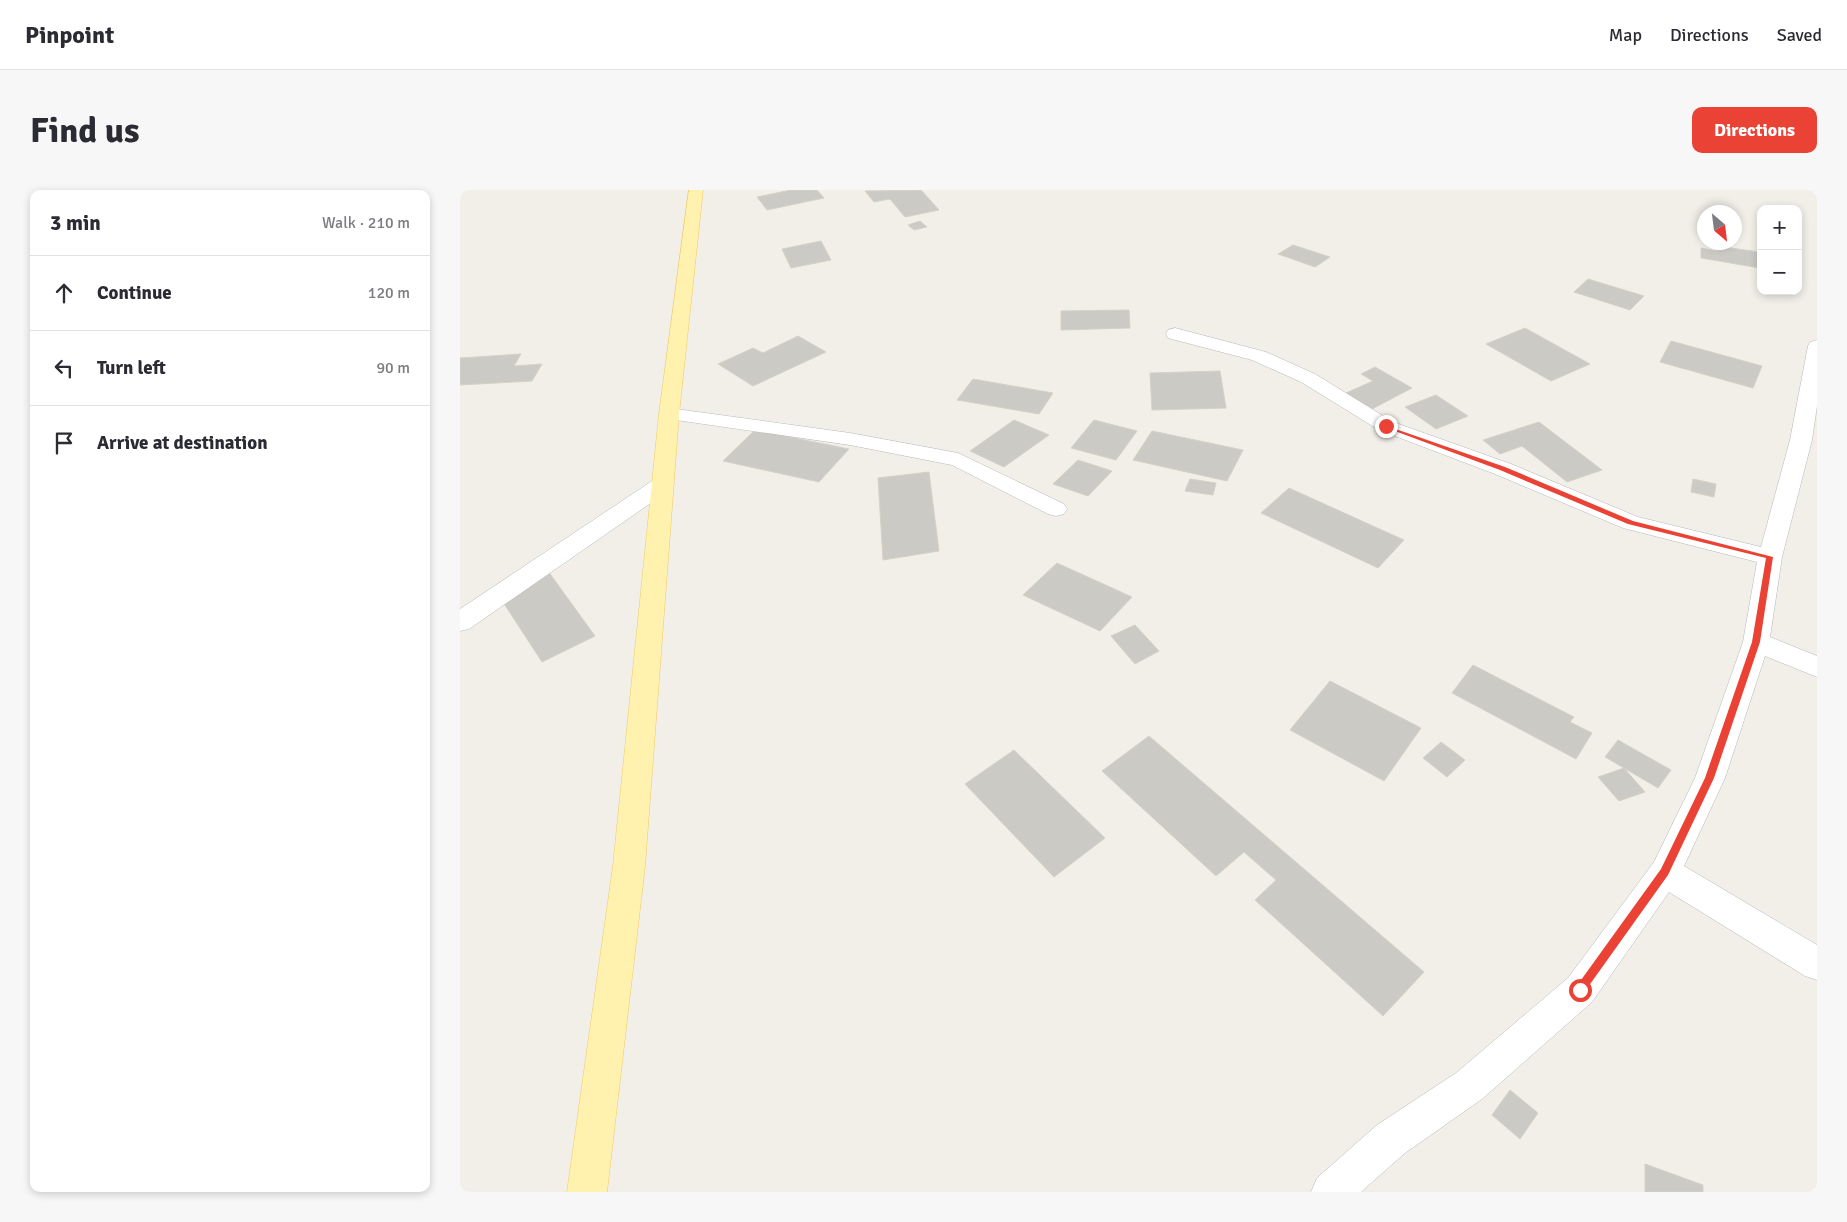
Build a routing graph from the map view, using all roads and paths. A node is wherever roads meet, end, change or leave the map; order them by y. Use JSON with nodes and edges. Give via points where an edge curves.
{"nodes":[{"id":1,"x":696,"y":190,"type":"edge"},
{"id":2,"x":1175,"y":334,"type":"dead end"},
{"id":3,"x":1817,"y":346,"type":"edge"},
{"id":4,"x":669,"y":414,"type":"junction"},
{"id":5,"x":663,"y":484,"type":"junction"},
{"id":6,"x":1056,"y":509,"type":"dead end"},
{"id":7,"x":1770,"y":557,"type":"junction"},
{"id":8,"x":460,"y":622,"type":"edge"},
{"id":9,"x":1756,"y":642,"type":"junction"},
{"id":10,"x":1817,"y":667,"type":"edge"},
{"id":11,"x":1664,"y":872,"type":"junction"},
{"id":12,"x":1817,"y":964,"type":"edge"},
{"id":13,"x":587,"y":1192,"type":"edge"},
{"id":14,"x":1331,"y":1192,"type":"edge"}],
"edges":[{"from":1,"to":4,"type":"main road"},
{"from":2,"to":7,"type":"street","via":[[1259,356],[1308,378],[1386,426],[1503,469],[1631,523]]},
{"from":3,"to":7,"type":"street","via":[[1801,440]]},
{"from":4,"to":5,"type":"main road"},
{"from":4,"to":6,"type":"street","via":[[850,439],[958,460]]},
{"from":5,"to":8,"type":"street"},
{"from":5,"to":13,"type":"main road","via":[[629,866]]},
{"from":7,"to":9,"type":"street"},
{"from":9,"to":10,"type":"street"},
{"from":9,"to":11,"type":"street","via":[[1710,778]]},
{"from":11,"to":12,"type":"street"},
{"from":11,"to":14,"type":"street","via":[[1580,990],[1470,1086],[1391,1139]]}]}
